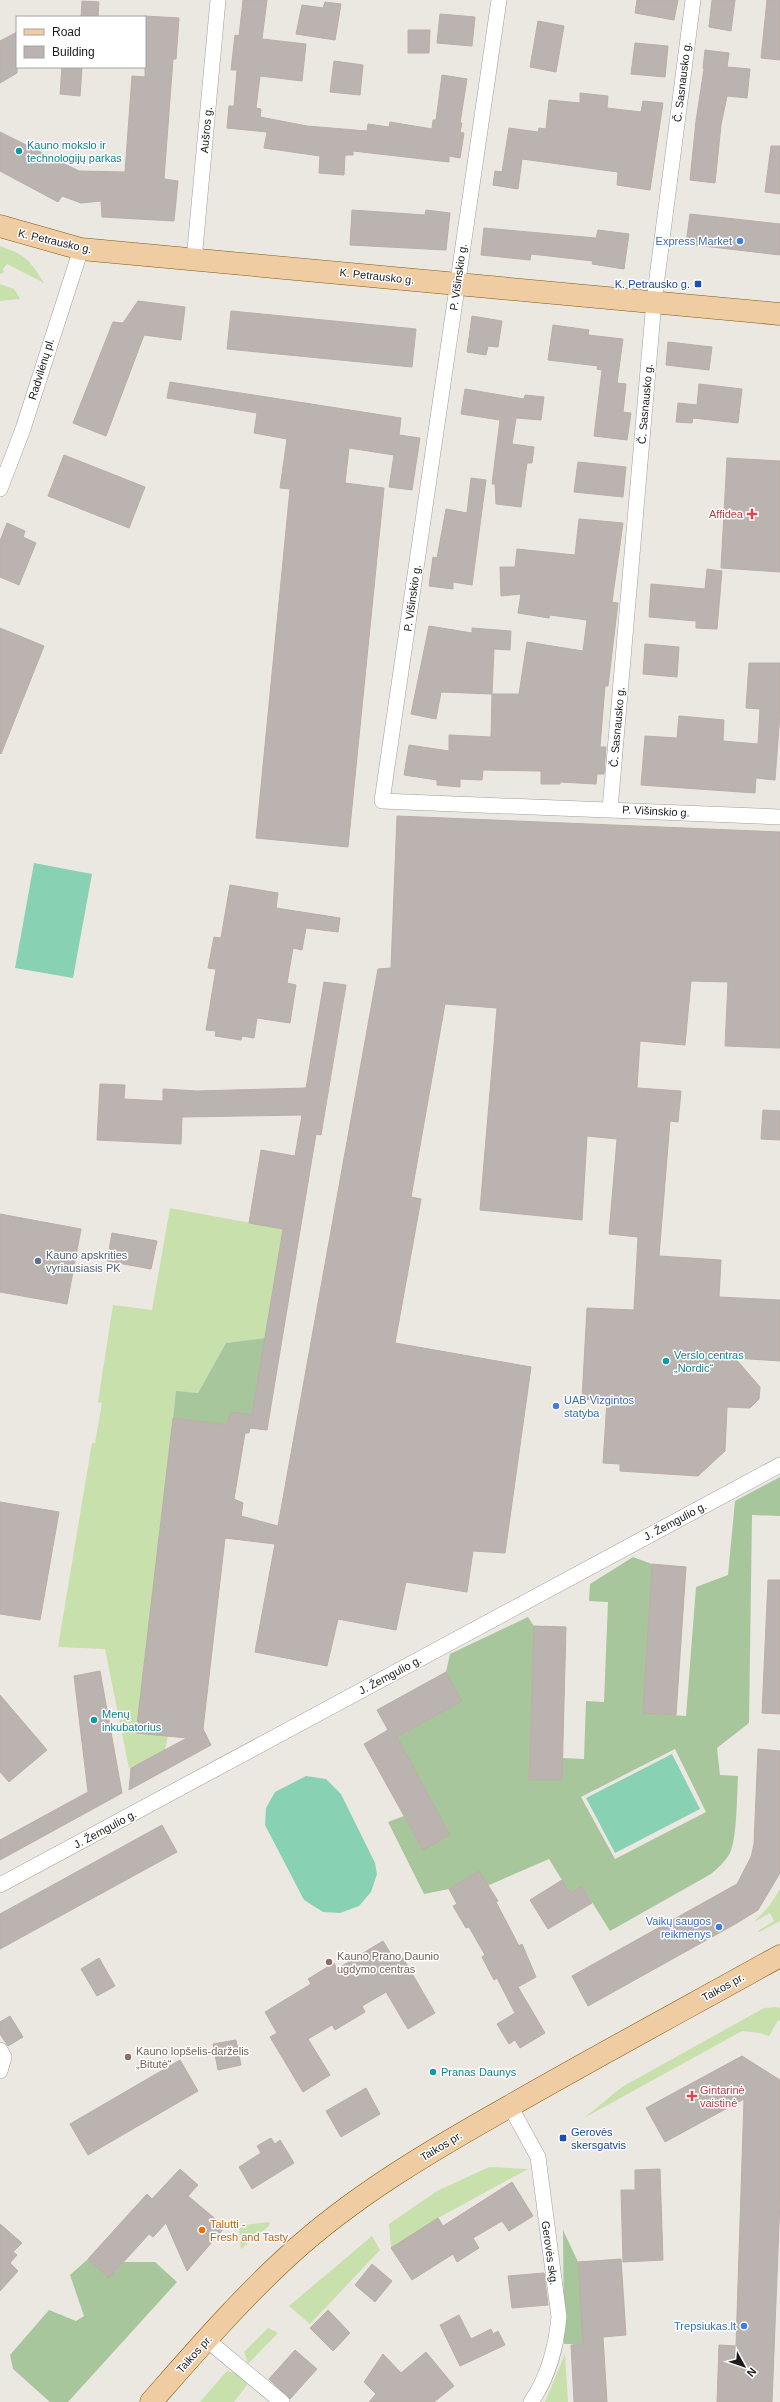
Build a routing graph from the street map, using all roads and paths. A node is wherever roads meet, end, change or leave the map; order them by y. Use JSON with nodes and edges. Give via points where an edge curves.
{"nodes":[{"id":1,"x":218,"y":0,"type":"edge"},
{"id":2,"x":499,"y":0,"type":"edge"},
{"id":3,"x":693,"y":0,"type":"edge"},
{"id":4,"x":0,"y":226,"type":"edge"},
{"id":5,"x":81,"y":248,"type":"junction"},
{"id":6,"x":194,"y":260,"type":"junction"},
{"id":7,"x":457,"y":284,"type":"junction"},
{"id":8,"x":654,"y":301,"type":"junction"},
{"id":9,"x":780,"y":314,"type":"edge"},
{"id":10,"x":0,"y":489,"type":"edge"},
{"id":11,"x":610,"y":809,"type":"junction"},
{"id":12,"x":780,"y":817,"type":"edge"},
{"id":13,"x":780,"y":1465,"type":"edge"},
{"id":14,"x":0,"y":1885,"type":"edge"},
{"id":15,"x":780,"y":1956,"type":"edge"},
{"id":16,"x":0,"y":2050,"type":"edge"},
{"id":17,"x":0,"y":2071,"type":"edge"},
{"id":18,"x":510,"y":2106,"type":"junction"},
{"id":19,"x":206,"y":2340,"type":"junction"},
{"id":20,"x":151,"y":2402,"type":"edge"},
{"id":21,"x":282,"y":2402,"type":"edge"},
{"id":22,"x":531,"y":2402,"type":"edge"}],
"edges":[{"from":1,"to":6,"type":"street","name":"Aušros g."},
{"from":2,"to":7,"type":"street","name":"P. Višinskio g."},
{"from":3,"to":8,"type":"street","name":"Č. Sasnausko g."},
{"from":4,"to":5,"type":"main road","name":"K. Petrausko g."},
{"from":5,"to":6,"type":"main road","name":"K. Petrausko g."},
{"from":5,"to":10,"type":"street","name":"Radvilėnų pl.","via":[[23,429]]},
{"from":6,"to":7,"type":"main road","name":"K. Petrausko g."},
{"from":7,"to":8,"type":"main road","name":"K. Petrausko g."},
{"from":7,"to":11,"type":"street","name":"P. Višinskio g.","via":[[382,801]]},
{"from":8,"to":9,"type":"main road","name":"K. Petrausko g."},
{"from":8,"to":11,"type":"street","name":"Č. Sasnausko g."},
{"from":11,"to":12,"type":"street","name":"P. Višinskio g."},
{"from":13,"to":14,"type":"street","name":"J. Žemgulio g."},
{"from":15,"to":18,"type":"main road","name":"Taikos pr."},
{"from":16,"to":17,"type":"street","via":[[4,2057]]},
{"from":18,"to":19,"type":"main road","name":"Taikos pr.","via":[[424,2155],[332,2220],[288,2256]]},
{"from":18,"to":22,"type":"street","name":"Gerovės skg.","via":[[538,2157],[559,2317],[550,2364],[541,2388]]},
{"from":19,"to":20,"type":"main road","name":"Taikos pr."},
{"from":19,"to":21,"type":"street"}]}
